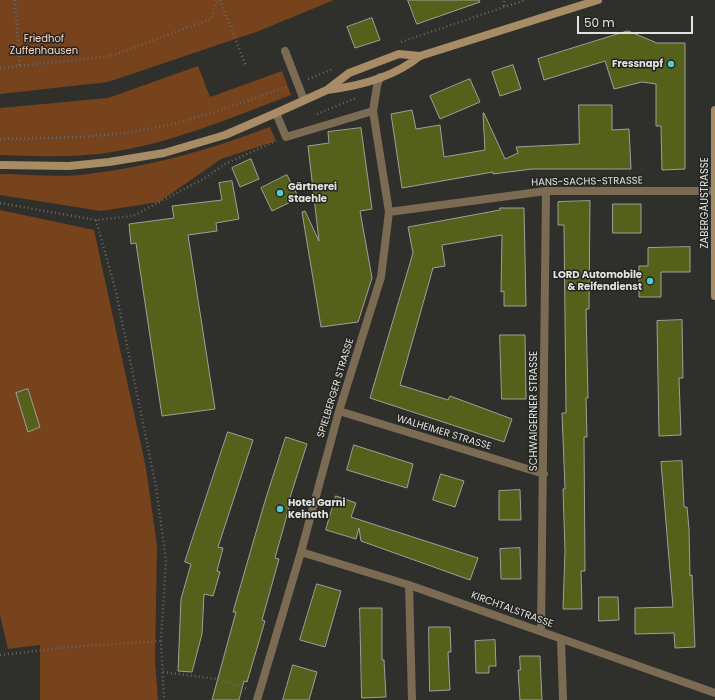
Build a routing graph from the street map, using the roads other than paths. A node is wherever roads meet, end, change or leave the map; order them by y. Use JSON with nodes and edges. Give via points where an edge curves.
{"nodes":[{"id":1,"x":598,"y":0,"type":"edge"},
{"id":2,"x":285,"y":52,"type":"dead end"},
{"id":3,"x":420,"y":56,"type":"junction"},
{"id":4,"x":380,"y":77,"type":"junction"},
{"id":5,"x":327,"y":90,"type":"junction"},
{"id":6,"x":304,"y":100,"type":"junction"},
{"id":7,"x":715,"y":110,"type":"edge"},
{"id":8,"x":373,"y":111,"type":"junction"},
{"id":9,"x":276,"y":113,"type":"junction"},
{"id":10,"x":715,"y":116,"type":"edge"},
{"id":11,"x":0,"y":165,"type":"edge"},
{"id":12,"x":546,"y":191,"type":"junction"},
{"id":13,"x":714,"y":191,"type":"edge"},
{"id":14,"x":389,"y":212,"type":"junction"},
{"id":15,"x":715,"y":296,"type":"edge"},
{"id":16,"x":339,"y":411,"type":"junction"},
{"id":17,"x":544,"y":474,"type":"junction"},
{"id":18,"x":301,"y":552,"type":"junction"},
{"id":19,"x":409,"y":585,"type":"junction"},
{"id":20,"x":541,"y":630,"type":"junction"},
{"id":21,"x":561,"y":639,"type":"junction"},
{"id":22,"x":715,"y":693,"type":"edge"},
{"id":23,"x":258,"y":696,"type":"edge"},
{"id":24,"x":412,"y":700,"type":"edge"},
{"id":25,"x":563,"y":700,"type":"edge"}],
"edges":[{"from":1,"to":3,"type":"main road"},
{"from":2,"to":6,"type":"street"},
{"from":3,"to":4,"type":"main road","via":[[404,69]]},
{"from":3,"to":5,"type":"main road","via":[[400,54],[349,73]]},
{"from":4,"to":5,"type":"main road","via":[[354,87]]},
{"from":4,"to":8,"type":"street","name":"SPIELBERGER STRASSE"},
{"from":5,"to":6,"type":"main road"},
{"from":6,"to":9,"type":"main road"},
{"from":7,"to":10,"type":"main road","name":"ZABERGÄUSTRASSE"},
{"from":8,"to":9,"type":"street","via":[[286,137]]},
{"from":8,"to":14,"type":"street","name":"SPIELBERGER STRASSE"},
{"from":9,"to":11,"type":"main road","via":[[226,135],[164,153],[69,166]]},
{"from":10,"to":13,"type":"main road","name":"ZABERGÄUSTRASSE"},
{"from":12,"to":13,"type":"street","name":"HANS-SACHS-STRASSE"},
{"from":12,"to":14,"type":"street","name":"HANS-SACHS-STRASSE"},
{"from":12,"to":17,"type":"street","name":"SCHWAIGERNER STRASSE"},
{"from":13,"to":15,"type":"main road","name":"ZABERGÄUSTRASSE"},
{"from":14,"to":16,"type":"street","name":"SPIELBERGER STRASSE","via":[[381,278]]},
{"from":16,"to":17,"type":"street","name":"WALHEIMER STRASSE"},
{"from":16,"to":18,"type":"street","name":"SPIELBERGER STRASSE"},
{"from":17,"to":20,"type":"street","name":"SCHWAIGERNER STRASSE"},
{"from":18,"to":19,"type":"street","name":"KIRCHTALSTRASSE"},
{"from":18,"to":23,"type":"street","name":"SPIELBERGER STRASSE"},
{"from":19,"to":20,"type":"street","name":"KIRCHTALSTRASSE"},
{"from":19,"to":24,"type":"street"},
{"from":20,"to":21,"type":"street","name":"KIRCHTALSTRASSE"},
{"from":21,"to":22,"type":"street","name":"KIRCHTALSTRASSE"},
{"from":21,"to":25,"type":"street"}]}
